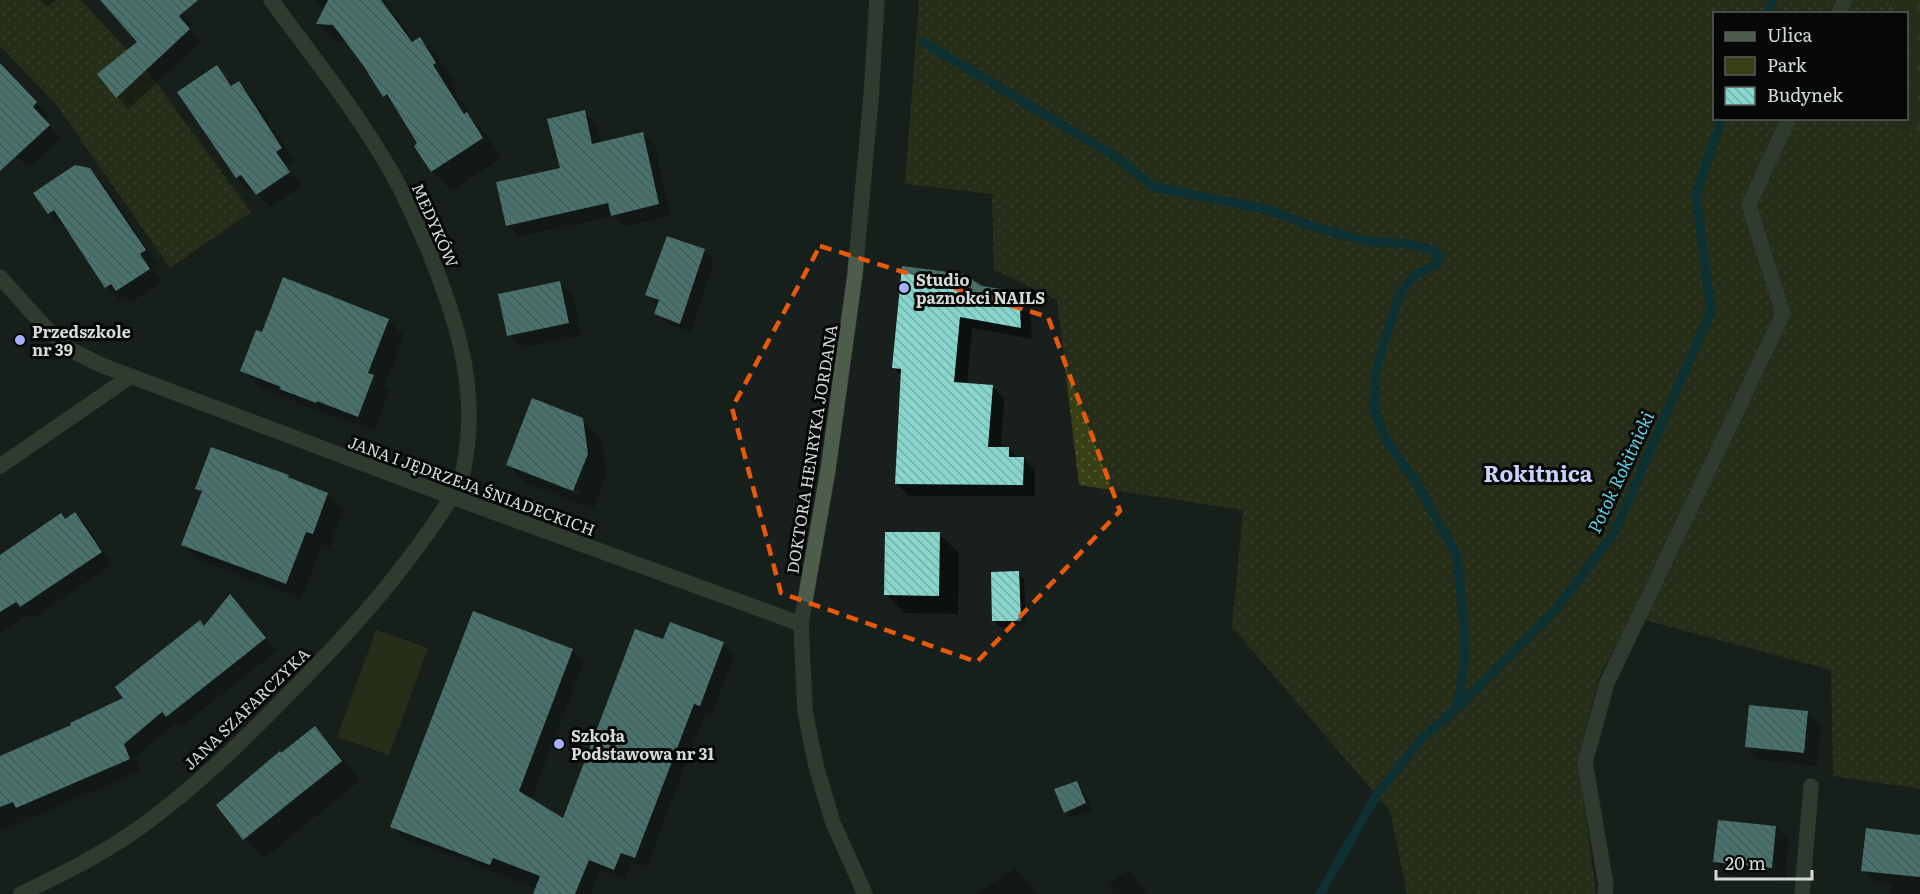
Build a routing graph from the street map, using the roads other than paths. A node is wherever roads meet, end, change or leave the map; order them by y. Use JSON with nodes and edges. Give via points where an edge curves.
{"nodes":[{"id":1,"x":271,"y":0,"type":"edge"},
{"id":2,"x":877,"y":0,"type":"edge"},
{"id":3,"x":1788,"y":120,"type":"edge"},
{"id":4,"x":0,"y":277,"type":"edge"},
{"id":5,"x":131,"y":376,"type":"junction"},
{"id":6,"x":0,"y":466,"type":"edge"},
{"id":7,"x":452,"y":498,"type":"junction"},
{"id":8,"x":801,"y":624,"type":"junction"},
{"id":9,"x":1811,"y":786,"type":"dead end"},
{"id":10,"x":21,"y":894,"type":"edge"},
{"id":11,"x":865,"y":894,"type":"edge"},
{"id":12,"x":1605,"y":894,"type":"edge"},
{"id":13,"x":1802,"y":894,"type":"edge"}],
"edges":[{"from":1,"to":7,"type":"street","name":"MEDYKÓW","via":[[394,176],[436,267],[466,363],[470,405],[463,474]]},
{"from":2,"to":8,"type":"street","name":"DOKTORA HENRYKA JORDANA","via":[[855,274],[828,470]]},
{"from":3,"to":12,"type":"street","via":[[1749,205],[1783,314],[1607,683],[1585,762]]},
{"from":4,"to":5,"type":"street","name":"JANA I JĘDRZEJA ŚNIADECKICH","via":[[71,350]]},
{"from":5,"to":6,"type":"street"},
{"from":5,"to":7,"type":"street","name":"JANA I JĘDRZEJA ŚNIADECKICH"},
{"from":7,"to":8,"type":"street","name":"JANA I JĘDRZEJA ŚNIADECKICH"},
{"from":7,"to":10,"type":"street","name":"JANA SZAFARCZYKA","via":[[359,621],[254,729],[184,793],[130,834]]},
{"from":8,"to":11,"type":"street","name":"DOKTORA HENRYKA JORDANA","via":[[805,711],[816,766],[833,823]]},
{"from":9,"to":13,"type":"street"}]}
